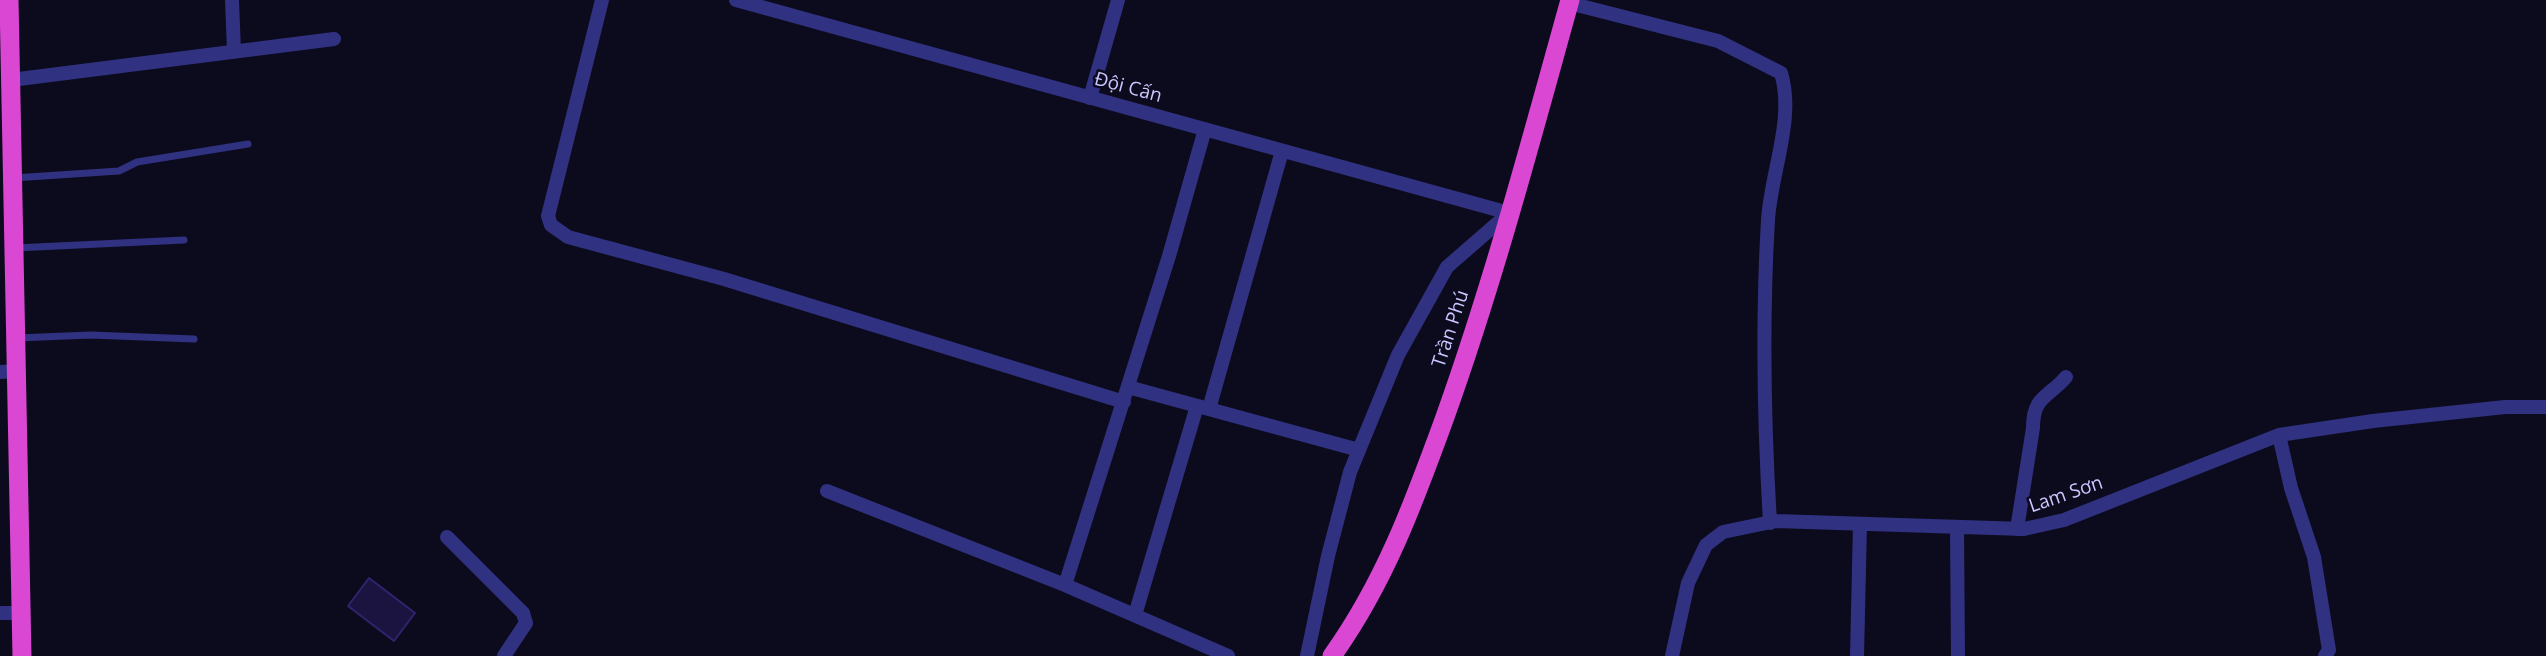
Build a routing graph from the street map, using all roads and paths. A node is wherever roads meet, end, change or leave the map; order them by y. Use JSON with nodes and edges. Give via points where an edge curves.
{"nodes":[{"id":1,"x":9,"y":0,"type":"edge"},
{"id":2,"x":232,"y":0,"type":"edge"},
{"id":3,"x":602,"y":0,"type":"edge"},
{"id":4,"x":736,"y":0,"type":"edge"},
{"id":5,"x":1118,"y":0,"type":"edge"},
{"id":6,"x":1570,"y":2,"type":"edge"},
{"id":7,"x":334,"y":39,"type":"dead end"},
{"id":8,"x":234,"y":52,"type":"junction"},
{"id":9,"x":11,"y":79,"type":"junction"},
{"id":10,"x":1090,"y":98,"type":"junction"},
{"id":11,"x":1205,"y":129,"type":"junction"},
{"id":12,"x":248,"y":144,"type":"dead end"},
{"id":13,"x":1282,"y":151,"type":"junction"},
{"id":14,"x":13,"y":178,"type":"junction"},
{"id":15,"x":1510,"y":214,"type":"junction"},
{"id":16,"x":184,"y":240,"type":"dead end"},
{"id":17,"x":14,"y":248,"type":"junction"},
{"id":18,"x":16,"y":338,"type":"junction"},
{"id":19,"x":194,"y":339,"type":"dead end"},
{"id":20,"x":8,"y":372,"type":"edge"},
{"id":21,"x":2066,"y":377,"type":"dead end"},
{"id":22,"x":1128,"y":387,"type":"junction"},
{"id":23,"x":1124,"y":402,"type":"junction"},
{"id":24,"x":1203,"y":407,"type":"junction"},
{"id":25,"x":2546,"y":407,"type":"edge"},
{"id":26,"x":2279,"y":435,"type":"junction"},
{"id":27,"x":1359,"y":450,"type":"junction"},
{"id":28,"x":827,"y":491,"type":"dead end"},
{"id":29,"x":1770,"y":523,"type":"junction"},
{"id":30,"x":1860,"y":524,"type":"junction"},
{"id":31,"x":1957,"y":527,"type":"junction"},
{"id":32,"x":2017,"y":529,"type":"junction"},
{"id":33,"x":447,"y":537,"type":"dead end"},
{"id":34,"x":1065,"y":585,"type":"junction"},
{"id":35,"x":0,"y":613,"type":"edge"},
{"id":36,"x":21,"y":613,"type":"junction"},
{"id":37,"x":1135,"y":615,"type":"junction"},
{"id":38,"x":22,"y":656,"type":"edge"},
{"id":39,"x":504,"y":656,"type":"edge"},
{"id":40,"x":1228,"y":656,"type":"edge"},
{"id":41,"x":1307,"y":656,"type":"edge"},
{"id":42,"x":1332,"y":656,"type":"edge"},
{"id":43,"x":1672,"y":656,"type":"edge"},
{"id":44,"x":1857,"y":656,"type":"edge"},
{"id":45,"x":1958,"y":656,"type":"edge"},
{"id":46,"x":2325,"y":656,"type":"edge"}],
"edges":[{"from":1,"to":9,"type":"highway"},
{"from":2,"to":8,"type":"street"},
{"from":3,"to":23,"type":"street","via":[[548,216],[556,230]]},
{"from":4,"to":10,"type":"street","name":"Đội Cấn"},
{"from":5,"to":10,"type":"street"},
{"from":6,"to":15,"type":"highway","name":"Trần Phú"},
{"from":6,"to":29,"type":"street","via":[[1718,41],[1781,73],[1784,118],[1768,219],[1766,456]]},
{"from":7,"to":8,"type":"street"},
{"from":8,"to":9,"type":"street"},
{"from":9,"to":14,"type":"highway"},
{"from":10,"to":11,"type":"street","name":"Đội Cấn"},
{"from":11,"to":13,"type":"street","name":"Đội Cấn"},
{"from":11,"to":22,"type":"street"},
{"from":12,"to":14,"type":"lane","via":[[137,162],[119,171]]},
{"from":13,"to":15,"type":"street","name":"Đội Cấn"},
{"from":13,"to":24,"type":"street"},
{"from":14,"to":17,"type":"highway"},
{"from":15,"to":27,"type":"street","via":[[1447,267],[1398,355]]},
{"from":15,"to":42,"type":"highway","name":"Trần Phú","via":[[1478,326],[1405,528]]},
{"from":16,"to":17,"type":"lane"},
{"from":17,"to":18,"type":"highway"},
{"from":18,"to":19,"type":"lane"},
{"from":18,"to":20,"type":"highway"},
{"from":20,"to":36,"type":"highway"},
{"from":21,"to":32,"type":"street","via":[[2042,396],[2033,412]]},
{"from":22,"to":23,"type":"street"},
{"from":22,"to":24,"type":"street"},
{"from":23,"to":34,"type":"street"},
{"from":24,"to":27,"type":"street"},
{"from":24,"to":37,"type":"street"},
{"from":25,"to":26,"type":"street","name":"Lam Sơn","via":[[2400,418]]},
{"from":26,"to":32,"type":"street","name":"Lam Sơn","via":[[2064,520]]},
{"from":26,"to":46,"type":"street","via":[[2314,557],[2329,650]]},
{"from":27,"to":41,"type":"street","via":[[1328,556]]},
{"from":28,"to":34,"type":"street"},
{"from":29,"to":30,"type":"street","name":"Lam Sơn"},
{"from":29,"to":43,"type":"street","name":"Lam Sơn","via":[[1723,532],[1706,545],[1688,583]]},
{"from":30,"to":31,"type":"street","name":"Lam Sơn"},
{"from":30,"to":44,"type":"street"},
{"from":31,"to":32,"type":"street","name":"Lam Sơn"},
{"from":31,"to":45,"type":"street"},
{"from":33,"to":39,"type":"street","via":[[523,612],[526,623]]},
{"from":34,"to":37,"type":"street"},
{"from":35,"to":36,"type":"street"},
{"from":36,"to":38,"type":"highway"},
{"from":37,"to":40,"type":"street"}]}
